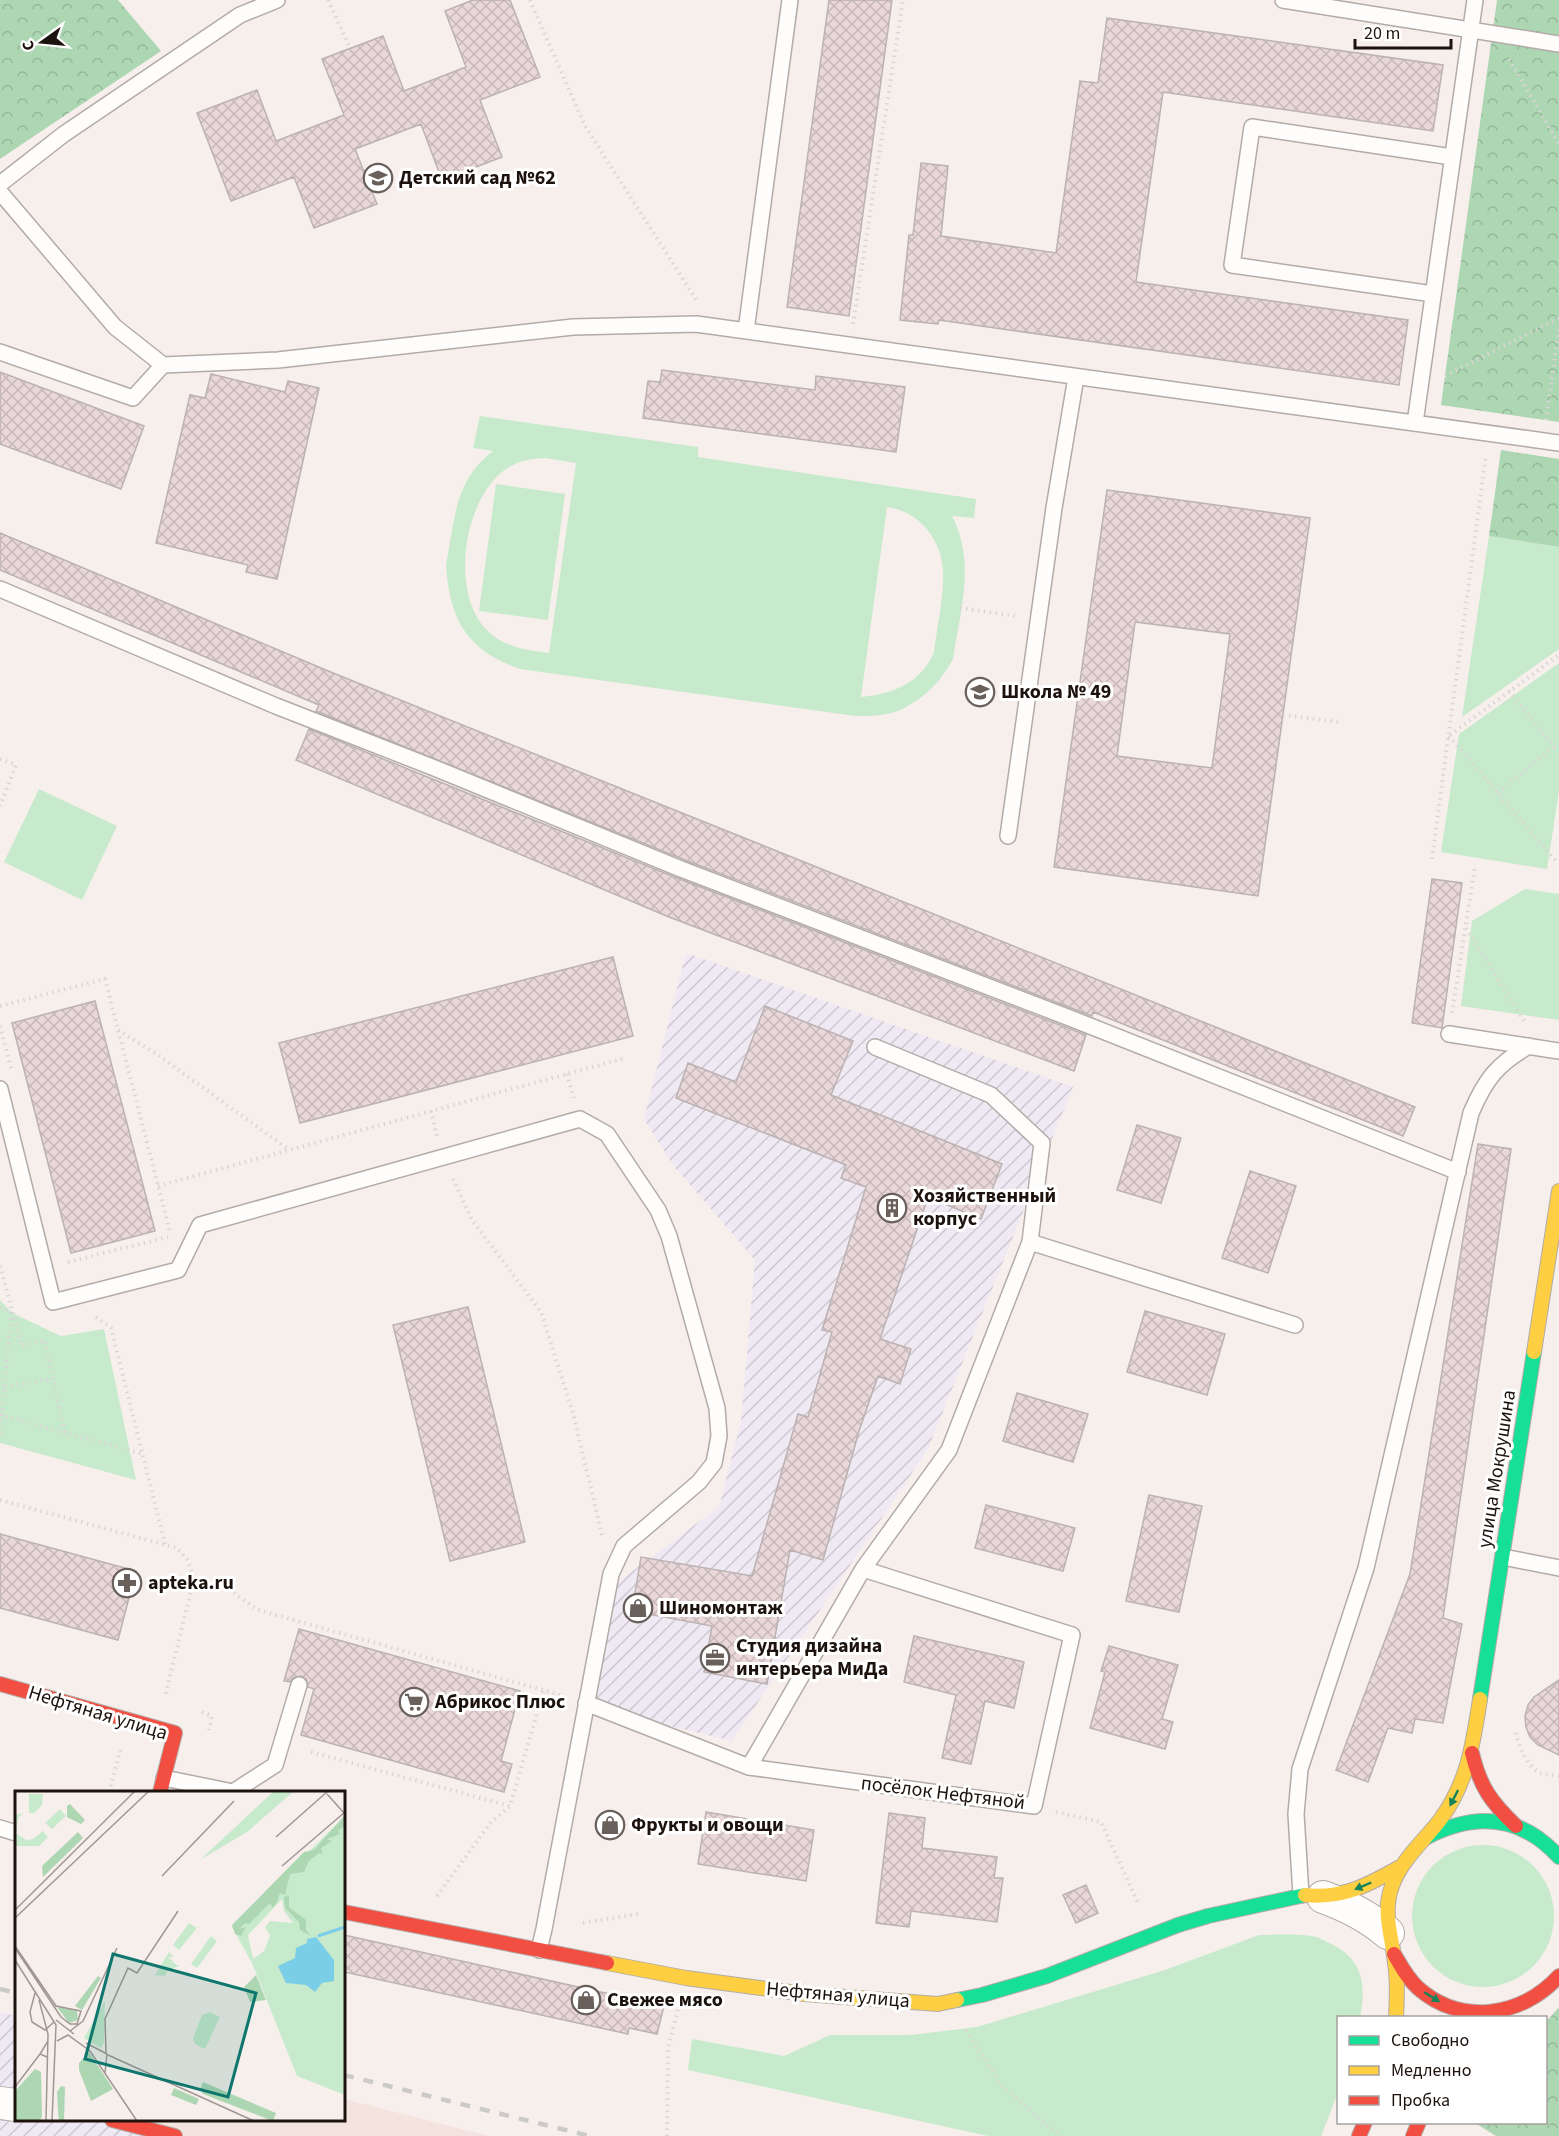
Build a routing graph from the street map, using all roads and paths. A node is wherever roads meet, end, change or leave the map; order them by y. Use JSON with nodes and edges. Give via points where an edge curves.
{"nodes":[{"id":1,"x":276,"y":0,"type":"edge"},
{"id":2,"x":328,"y":0,"type":"edge"},
{"id":3,"x":530,"y":0,"type":"edge"},
{"id":4,"x":790,"y":0,"type":"edge"},
{"id":5,"x":903,"y":0,"type":"edge"},
{"id":6,"x":1283,"y":0,"type":"edge"},
{"id":7,"x":1475,"y":0,"type":"edge"},
{"id":8,"x":1471,"y":29,"type":"junction"},
{"id":9,"x":1493,"y":33,"type":"junction"},
{"id":10,"x":1559,"y":44,"type":"edge"},
{"id":11,"x":350,"y":48,"type":"dead end"},
{"id":12,"x":1559,"y":144,"type":"edge"},
{"id":13,"x":1452,"y":157,"type":"junction"},
{"id":14,"x":0,"y":184,"type":"edge"},
{"id":15,"x":0,"y":192,"type":"edge"},
{"id":16,"x":1433,"y":294,"type":"junction"},
{"id":17,"x":1559,"y":318,"type":"edge"},
{"id":18,"x":696,"y":324,"type":"junction"},
{"id":19,"x":1559,"y":328,"type":"edge"},
{"id":20,"x":746,"y":331,"type":"junction"},
{"id":21,"x":849,"y":345,"type":"junction"},
{"id":22,"x":0,"y":352,"type":"edge"},
{"id":23,"x":162,"y":364,"type":"junction"},
{"id":24,"x":1076,"y":376,"type":"junction"},
{"id":25,"x":1420,"y":389,"type":"junction"},
{"id":26,"x":1415,"y":423,"type":"junction"},
{"id":27,"x":1489,"y":434,"type":"junction"},
{"id":28,"x":1543,"y":441,"type":"junction"},
{"id":29,"x":1559,"y":443,"type":"edge"},
{"id":30,"x":0,"y":589,"type":"edge"},
{"id":31,"x":960,"y":608,"type":"dead end"},
{"id":32,"x":1039,"y":619,"type":"junction"},
{"id":33,"x":1559,"y":655,"type":"edge"},
{"id":34,"x":1509,"y":691,"type":"junction"},
{"id":35,"x":1283,"y":715,"type":"dead end"},
{"id":36,"x":1339,"y":722,"type":"dead end"},
{"id":37,"x":1449,"y":735,"type":"junction"},
{"id":38,"x":0,"y":759,"type":"edge"},
{"id":39,"x":1497,"y":793,"type":"junction"},
{"id":40,"x":0,"y":806,"type":"edge"},
{"id":41,"x":1008,"y":836,"type":"dead end"},
{"id":42,"x":1431,"y":859,"type":"dead end"},
{"id":43,"x":1557,"y":862,"type":"dead end"},
{"id":44,"x":1475,"y":866,"type":"dead end"},
{"id":45,"x":1466,"y":926,"type":"junction"},
{"id":46,"x":0,"y":1006,"type":"edge"},
{"id":47,"x":1525,"y":1022,"type":"dead end"},
{"id":48,"x":118,"y":1030,"type":"junction"},
{"id":49,"x":1449,"y":1034,"type":"joint"},
{"id":50,"x":1528,"y":1046,"type":"junction"},
{"id":51,"x":874,"y":1047,"type":"dead end"},
{"id":52,"x":1559,"y":1051,"type":"edge"},
{"id":53,"x":625,"y":1058,"type":"dead end"},
{"id":54,"x":0,"y":1089,"type":"edge"},
{"id":55,"x":431,"y":1111,"type":"junction"},
{"id":56,"x":288,"y":1150,"type":"junction"},
{"id":57,"x":442,"y":1157,"type":"junction"},
{"id":58,"x":1458,"y":1172,"type":"junction"},
{"id":59,"x":158,"y":1186,"type":"junction"},
{"id":60,"x":1559,"y":1191,"type":"edge"},
{"id":61,"x":1556,"y":1229,"type":"edge"},
{"id":62,"x":1030,"y":1242,"type":"junction"},
{"id":63,"x":61,"y":1264,"type":"dead end"},
{"id":64,"x":0,"y":1266,"type":"edge"},
{"id":65,"x":0,"y":1307,"type":"edge"},
{"id":66,"x":12,"y":1313,"type":"junction"},
{"id":67,"x":1295,"y":1325,"type":"dead end"},
{"id":68,"x":111,"y":1328,"type":"dead end"},
{"id":69,"x":52,"y":1379,"type":"junction"},
{"id":70,"x":4,"y":1387,"type":"junction"},
{"id":71,"x":1,"y":1415,"type":"edge"},
{"id":72,"x":65,"y":1433,"type":"junction"},
{"id":73,"x":0,"y":1434,"type":"edge"},
{"id":74,"x":143,"y":1454,"type":"junction"},
{"id":75,"x":0,"y":1500,"type":"edge"},
{"id":76,"x":165,"y":1544,"type":"junction"},
{"id":77,"x":1503,"y":1557,"type":"junction"},
{"id":78,"x":1559,"y":1568,"type":"edge"},
{"id":79,"x":863,"y":1569,"type":"junction"},
{"id":80,"x":611,"y":1574,"type":"junction"},
{"id":81,"x":214,"y":1579,"type":"dead end"},
{"id":82,"x":0,"y":1684,"type":"edge"},
{"id":83,"x":299,"y":1685,"type":"dead end"},
{"id":84,"x":157,"y":1702,"type":"dead end"},
{"id":85,"x":586,"y":1703,"type":"junction"},
{"id":86,"x":129,"y":1719,"type":"junction"},
{"id":87,"x":1516,"y":1733,"type":"dead end"},
{"id":88,"x":311,"y":1752,"type":"dead end"},
{"id":89,"x":1472,"y":1753,"type":"junction"},
{"id":90,"x":749,"y":1767,"type":"junction"},
{"id":91,"x":1559,"y":1776,"type":"edge"},
{"id":92,"x":162,"y":1785,"type":"edge"},
{"id":93,"x":109,"y":1791,"type":"edge"},
{"id":94,"x":223,"y":1791,"type":"edge"},
{"id":95,"x":235,"y":1791,"type":"edge"},
{"id":96,"x":510,"y":1806,"type":"junction"},
{"id":97,"x":1034,"y":1806,"type":"junction"},
{"id":98,"x":1516,"y":1826,"type":"junction"},
{"id":99,"x":0,"y":1828,"type":"edge"},
{"id":100,"x":15,"y":1833,"type":"edge"},
{"id":101,"x":1427,"y":1838,"type":"junction"},
{"id":102,"x":1541,"y":1839,"type":"junction"},
{"id":103,"x":1559,"y":1839,"type":"edge"},
{"id":104,"x":1559,"y":1857,"type":"edge"},
{"id":105,"x":1400,"y":1867,"type":"junction"},
{"id":106,"x":1312,"y":1896,"type":"junction"},
{"id":107,"x":431,"y":1902,"type":"dead end"},
{"id":108,"x":345,"y":1912,"type":"edge"},
{"id":109,"x":1143,"y":1914,"type":"dead end"},
{"id":110,"x":1391,"y":1943,"type":"junction"},
{"id":111,"x":539,"y":1950,"type":"junction"},
{"id":112,"x":1559,"y":1976,"type":"edge"},
{"id":113,"x":1531,"y":2001,"type":"junction"},
{"id":114,"x":949,"y":2002,"type":"junction"},
{"id":115,"x":1396,"y":2016,"type":"edge"},
{"id":116,"x":1512,"y":2016,"type":"edge"},
{"id":117,"x":668,"y":2049,"type":"dead end"},
{"id":118,"x":0,"y":2103,"type":"edge"},
{"id":119,"x":15,"y":2105,"type":"edge"},
{"id":120,"x":116,"y":2121,"type":"edge"},
{"id":121,"x":175,"y":2136,"type":"edge"},
{"id":122,"x":667,"y":2136,"type":"edge"},
{"id":123,"x":1060,"y":2136,"type":"edge"}],
"edges":[{"from":1,"to":14,"type":"lane","via":[[240,15],[64,134]]},
{"from":2,"to":11,"type":"path"},
{"from":3,"to":18,"type":"path","via":[[585,126],[700,307]]},
{"from":4,"to":20,"type":"lane"},
{"from":5,"to":21,"type":"path"},
{"from":6,"to":8,"type":"lane"},
{"from":7,"to":8,"type":"lane"},
{"from":8,"to":9,"type":"lane"},
{"from":8,"to":13,"type":"lane"},
{"from":9,"to":10,"type":"lane"},
{"from":9,"to":12,"type":"path"},
{"from":13,"to":16,"type":"lane"},
{"from":13,"to":16,"type":"lane","via":[[1252,127],[1232,266]]},
{"from":15,"to":23,"type":"lane","via":[[115,327]]},
{"from":16,"to":25,"type":"lane"},
{"from":17,"to":25,"type":"path"},
{"from":18,"to":20,"type":"lane"},
{"from":18,"to":23,"type":"lane","via":[[573,327],[278,360]]},
{"from":19,"to":28,"type":"path"},
{"from":20,"to":21,"type":"lane"},
{"from":21,"to":24,"type":"lane"},
{"from":22,"to":23,"type":"lane","via":[[133,398]]},
{"from":24,"to":26,"type":"lane"},
{"from":24,"to":32,"type":"lane"},
{"from":25,"to":26,"type":"lane"},
{"from":26,"to":27,"type":"lane"},
{"from":27,"to":28,"type":"lane"},
{"from":27,"to":37,"type":"path"},
{"from":28,"to":29,"type":"lane"},
{"from":30,"to":58,"type":"lane","via":[[276,706],[681,869]]},
{"from":31,"to":32,"type":"path"},
{"from":32,"to":41,"type":"lane"},
{"from":33,"to":34,"type":"path"},
{"from":34,"to":37,"type":"path"},
{"from":34,"to":39,"type":"path","via":[[1554,747]]},
{"from":35,"to":36,"type":"path"},
{"from":37,"to":39,"type":"path"},
{"from":37,"to":42,"type":"path"},
{"from":38,"to":40,"type":"path","via":[[16,765]]},
{"from":39,"to":43,"type":"path"},
{"from":44,"to":45,"type":"path"},
{"from":45,"to":47,"type":"path"},
{"from":45,"to":49,"type":"path"},
{"from":46,"to":48,"type":"path","via":[[105,979]]},
{"from":48,"to":56,"type":"path"},
{"from":48,"to":59,"type":"path"},
{"from":49,"to":50,"type":"lane"},
{"from":50,"to":52,"type":"lane"},
{"from":50,"to":58,"type":"lane","via":[[1506,1060],[1481,1090],[1471,1113]]},
{"from":51,"to":62,"type":"lane","via":[[992,1095],[1042,1143]]},
{"from":53,"to":55,"type":"path"},
{"from":54,"to":57,"type":"lane","via":[[53,1302],[178,1270],[200,1225]]},
{"from":55,"to":56,"type":"path"},
{"from":55,"to":57,"type":"path"},
{"from":56,"to":59,"type":"path"},
{"from":57,"to":80,"type":"path","via":[[472,1220],[541,1312],[573,1413]]},
{"from":57,"to":80,"type":"lane","via":[[580,1119],[607,1134],[658,1210],[669,1236],[717,1408],[720,1436],[714,1463],[704,1476],[624,1546]]},
{"from":58,"to":106,"type":"lane","via":[[1366,1568],[1299,1769],[1296,1814]]},
{"from":59,"to":63,"type":"path","via":[[171,1236]]},
{"from":60,"to":61,"type":"street","name":"улица Мокрушина"},
{"from":61,"to":77,"type":"street","name":"улица Мокрушина"},
{"from":62,"to":67,"type":"lane"},
{"from":62,"to":79,"type":"lane","via":[[949,1450]]},
{"from":64,"to":66,"type":"path"},
{"from":65,"to":66,"type":"path"},
{"from":66,"to":69,"type":"path","via":[[22,1346],[44,1341]]},
{"from":66,"to":70,"type":"path"},
{"from":68,"to":74,"type":"path"},
{"from":69,"to":70,"type":"path"},
{"from":69,"to":72,"type":"path"},
{"from":70,"to":71,"type":"path"},
{"from":71,"to":72,"type":"path"},
{"from":71,"to":73,"type":"path"},
{"from":72,"to":74,"type":"path"},
{"from":74,"to":76,"type":"path"},
{"from":75,"to":76,"type":"path"},
{"from":76,"to":84,"type":"path","via":[[177,1548],[187,1559],[194,1578],[164,1698]]},
{"from":77,"to":78,"type":"lane"},
{"from":77,"to":89,"type":"street","name":"улица Мокрушина"},
{"from":79,"to":90,"type":"lane"},
{"from":79,"to":97,"type":"lane","name":"посёлок Нефтяной","via":[[1072,1635]]},
{"from":80,"to":85,"type":"lane"},
{"from":81,"to":96,"type":"path","via":[[258,1610],[544,1689]]},
{"from":82,"to":86,"type":"street","name":"Нефтяная улица"},
{"from":83,"to":95,"type":"lane","via":[[275,1765]]},
{"from":85,"to":90,"type":"lane","name":"посёлок Нефтяной"},
{"from":85,"to":111,"type":"lane"},
{"from":86,"to":92,"type":"street","name":"Нефтяная улица","via":[[175,1733]]},
{"from":86,"to":93,"type":"path"},
{"from":87,"to":91,"type":"path","via":[[1519,1748],[1528,1761],[1540,1773]]},
{"from":88,"to":96,"type":"path"},
{"from":89,"to":98,"type":"street","via":[[1485,1792]]},
{"from":89,"to":101,"type":"street","one_way":true,"via":[[1448,1809]]},
{"from":90,"to":97,"type":"lane","name":"посёлок Нефтяной"},
{"from":92,"to":94,"type":"lane"},
{"from":96,"to":107,"type":"path","via":[[491,1822]]},
{"from":97,"to":109,"type":"path","via":[[1101,1822]]},
{"from":98,"to":101,"type":"street","via":[[1495,1820],[1472,1820]]},
{"from":98,"to":102,"type":"street"},
{"from":99,"to":100,"type":"lane"},
{"from":101,"to":105,"type":"street"},
{"from":102,"to":103,"type":"street"},
{"from":102,"to":104,"type":"street"},
{"from":105,"to":106,"type":"street","name":"Нефтяная улица","one_way":true,"via":[[1348,1892]]},
{"from":105,"to":110,"type":"street","via":[[1388,1899]]},
{"from":106,"to":110,"type":"street","via":[[1350,1907],[1368,1917]]},
{"from":106,"to":114,"type":"street","name":"Нефтяная улица","via":[[1208,1916],[1047,1976]]},
{"from":108,"to":111,"type":"street","name":"Нефтяная улица"},
{"from":110,"to":113,"type":"street","one_way":true,"via":[[1406,1974],[1422,1991],[1443,2004],[1482,2013],[1503,2011]]},
{"from":110,"to":115,"type":"street"},
{"from":111,"to":114,"type":"street","name":"Нефтяная улица","via":[[686,1978],[805,1994]]},
{"from":112,"to":113,"type":"street"},
{"from":113,"to":116,"type":"street"},
{"from":114,"to":123,"type":"path","via":[[1000,2085]]},
{"from":117,"to":122,"type":"path"},
{"from":118,"to":119,"type":"street"},
{"from":120,"to":121,"type":"street"}]}
